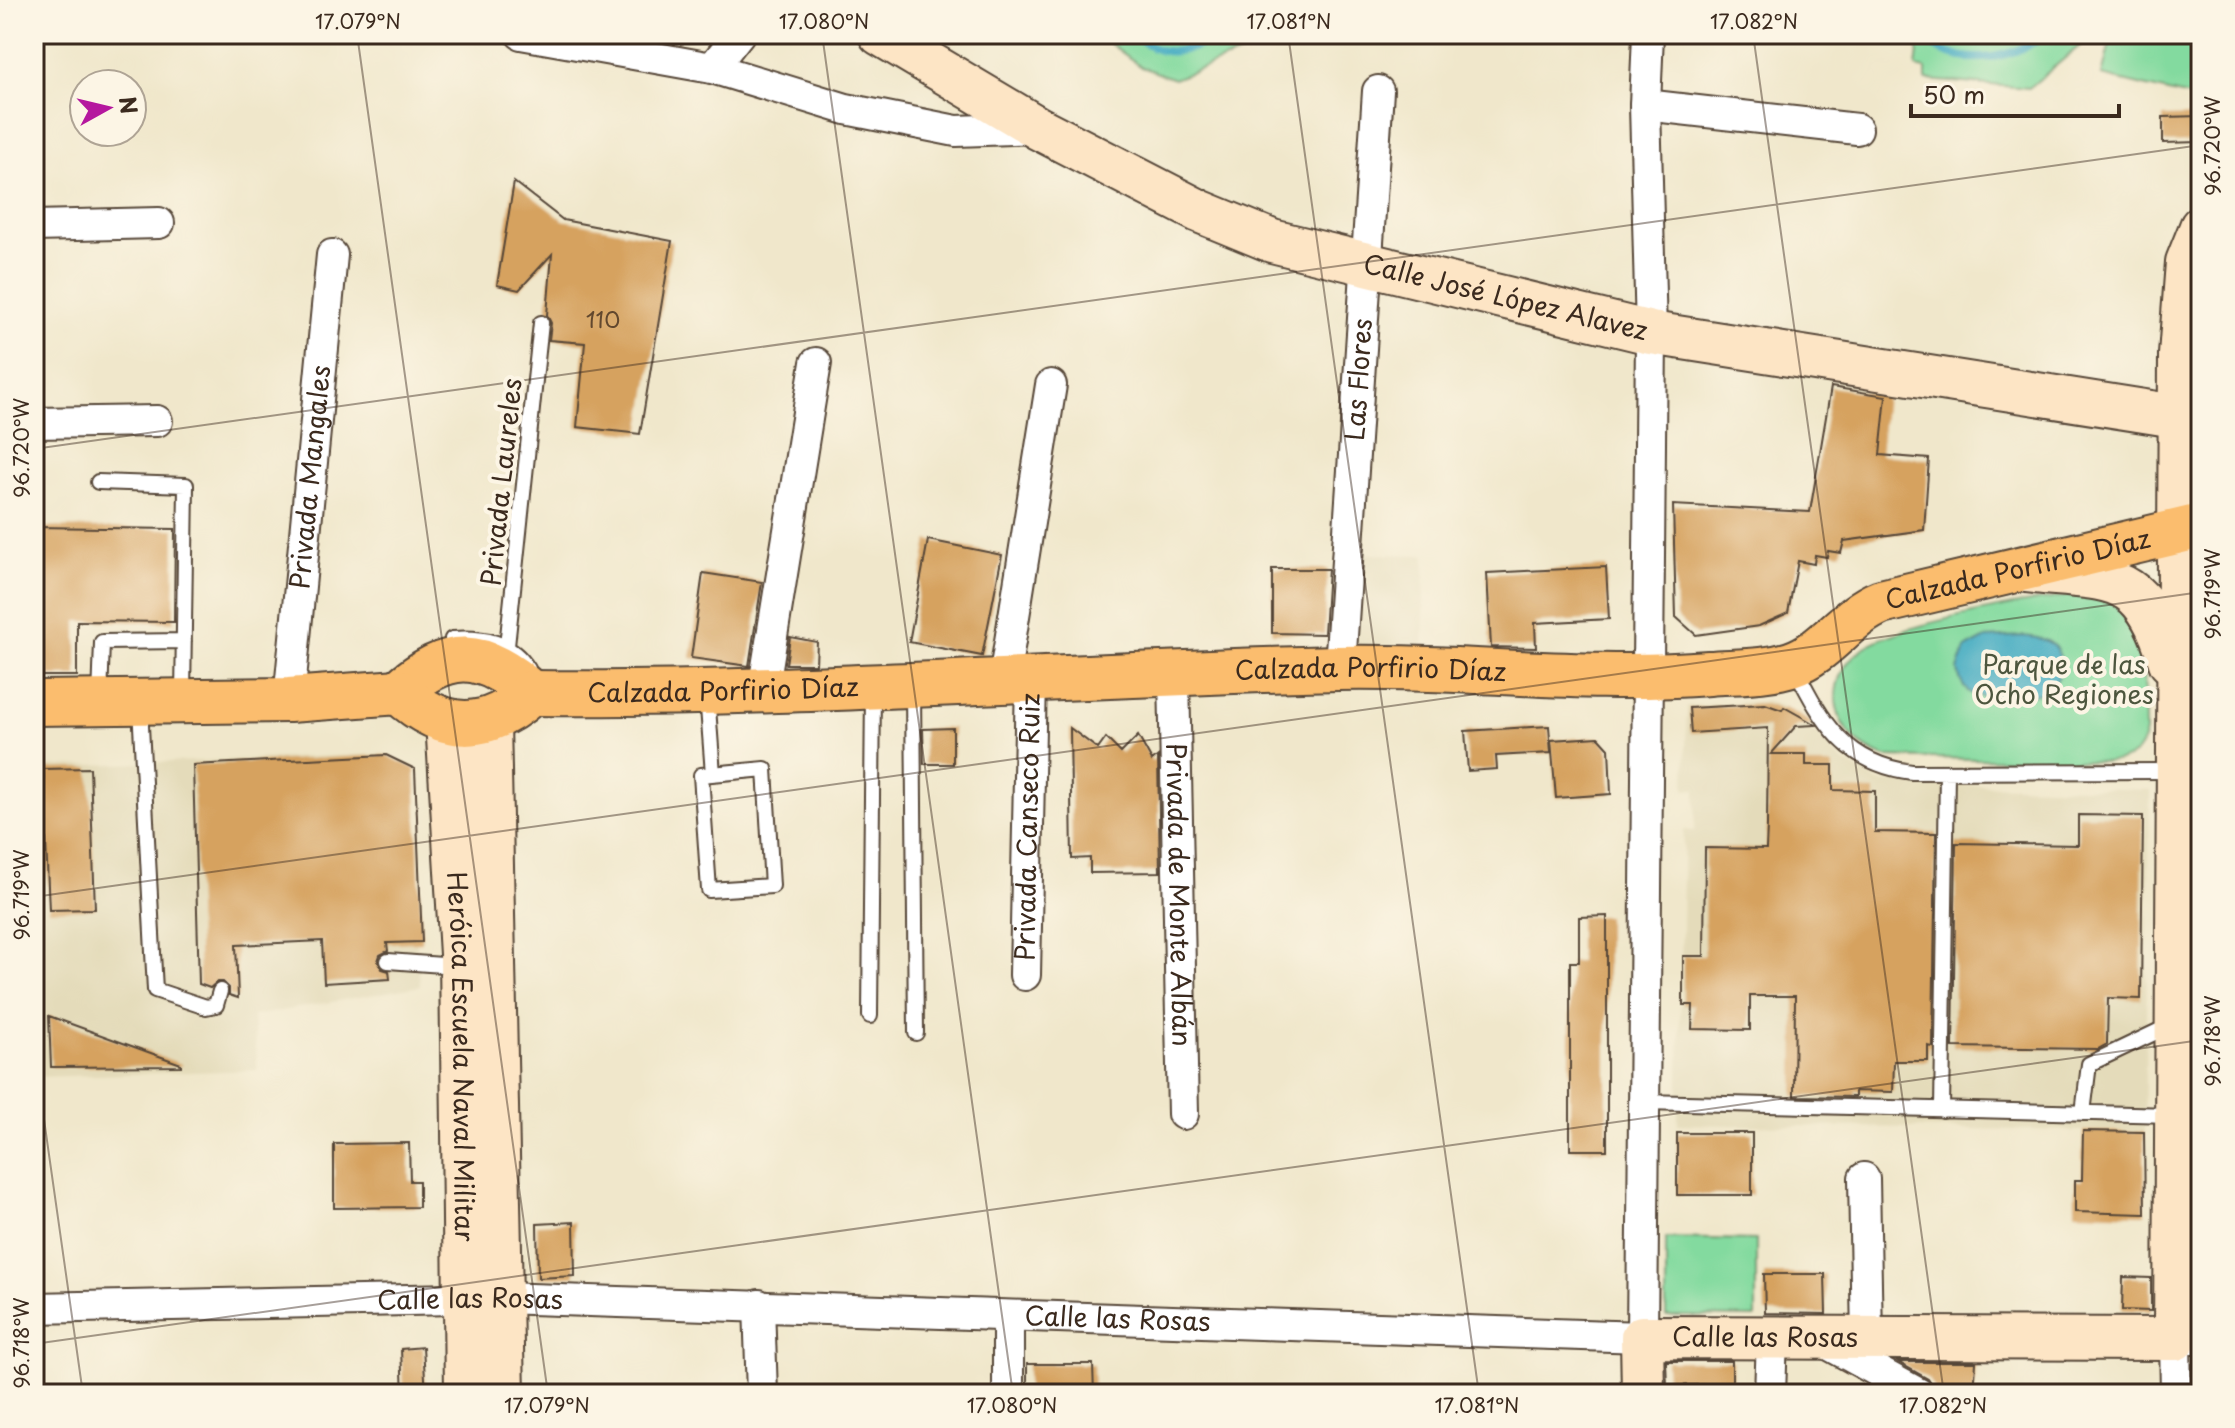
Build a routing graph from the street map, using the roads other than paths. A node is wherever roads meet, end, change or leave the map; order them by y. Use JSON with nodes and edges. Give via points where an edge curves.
{"nodes":[{"id":1,"x":521,"y":34,"type":"edge"},
{"id":2,"x":739,"y":34,"type":"edge"},
{"id":3,"x":880,"y":34,"type":"edge"},
{"id":4,"x":1648,"y":34,"type":"edge"},
{"id":5,"x":712,"y":68,"type":"junction"},
{"id":6,"x":1378,"y":91,"type":"dead end"},
{"id":7,"x":1645,"y":105,"type":"junction"},
{"id":8,"x":1038,"y":128,"type":"junction"},
{"id":9,"x":1857,"y":129,"type":"dead end"},
{"id":10,"x":159,"y":223,"type":"dead end"},
{"id":11,"x":34,"y":226,"type":"edge"},
{"id":12,"x":2201,"y":227,"type":"edge"},
{"id":13,"x":332,"y":255,"type":"dead end"},
{"id":14,"x":1365,"y":266,"type":"junction"},
{"id":15,"x":541,"y":323,"type":"dead end"},
{"id":16,"x":1651,"y":333,"type":"junction"},
{"id":17,"x":816,"y":363,"type":"dead end"},
{"id":18,"x":1051,"y":385,"type":"dead end"},
{"id":19,"x":157,"y":421,"type":"dead end"},
{"id":20,"x":34,"y":423,"type":"edge"},
{"id":21,"x":2194,"y":426,"type":"edge"},
{"id":22,"x":98,"y":482,"type":"dead end"},
{"id":23,"x":2191,"y":528,"type":"edge"},
{"id":24,"x":2012,"y":569,"type":"junction"},
{"id":25,"x":184,"y":641,"type":"junction"},
{"id":26,"x":2201,"y":642,"type":"edge"},
{"id":27,"x":438,"y":643,"type":"dead end"},
{"id":28,"x":507,"y":646,"type":"junction"},
{"id":29,"x":1793,"y":664,"type":"junction"},
{"id":30,"x":1340,"y":667,"type":"junction"},
{"id":31,"x":1174,"y":675,"type":"junction"},
{"id":32,"x":1018,"y":678,"type":"junction"},
{"id":33,"x":1648,"y":678,"type":"junction"},
{"id":34,"x":893,"y":685,"type":"junction"},
{"id":35,"x":390,"y":686,"type":"junction"},
{"id":36,"x":763,"y":692,"type":"junction"},
{"id":37,"x":537,"y":693,"type":"junction"},
{"id":38,"x":707,"y":693,"type":"junction"},
{"id":39,"x":2180,"y":694,"type":"junction"},
{"id":40,"x":289,"y":700,"type":"junction"},
{"id":41,"x":183,"y":702,"type":"junction"},
{"id":42,"x":34,"y":703,"type":"edge"},
{"id":43,"x":120,"y":703,"type":"junction"},
{"id":44,"x":468,"y":721,"type":"junction"},
{"id":45,"x":2179,"y":771,"type":"junction"},
{"id":46,"x":1947,"y":772,"type":"junction"},
{"id":47,"x":713,"y":774,"type":"junction"},
{"id":48,"x":1025,"y":975,"type":"dead end"},
{"id":49,"x":220,"y":991,"type":"dead end"},
{"id":50,"x":870,"y":1016,"type":"dead end"},
{"id":51,"x":2177,"y":1022,"type":"junction"},
{"id":52,"x":916,"y":1033,"type":"dead end"},
{"id":53,"x":1644,"y":1102,"type":"junction"},
{"id":54,"x":1942,"y":1110,"type":"junction"},
{"id":55,"x":2083,"y":1113,"type":"junction"},
{"id":56,"x":1183,"y":1114,"type":"dead end"},
{"id":57,"x":2176,"y":1115,"type":"junction"},
{"id":58,"x":1864,"y":1178,"type":"dead end"},
{"id":59,"x":484,"y":1299,"type":"junction"},
{"id":60,"x":759,"y":1305,"type":"junction"},
{"id":61,"x":34,"y":1308,"type":"edge"},
{"id":62,"x":1008,"y":1317,"type":"junction"},
{"id":63,"x":1642,"y":1337,"type":"junction"},
{"id":64,"x":1772,"y":1338,"type":"junction"},
{"id":65,"x":1818,"y":1338,"type":"junction"},
{"id":66,"x":1867,"y":1338,"type":"junction"},
{"id":67,"x":2188,"y":1339,"type":"edge"},
{"id":68,"x":466,"y":1394,"type":"edge"},
{"id":69,"x":503,"y":1394,"type":"edge"},
{"id":70,"x":762,"y":1394,"type":"edge"},
{"id":71,"x":1008,"y":1394,"type":"edge"},
{"id":72,"x":1643,"y":1394,"type":"edge"},
{"id":73,"x":1770,"y":1394,"type":"edge"},
{"id":74,"x":1919,"y":1394,"type":"edge"},
{"id":75,"x":2176,"y":1394,"type":"edge"}],
"edges":[{"from":1,"to":5,"type":"street"},
{"from":2,"to":5,"type":"street"},
{"from":3,"to":8,"type":"street","name":"Calle José López Alavez"},
{"from":4,"to":7,"type":"street"},
{"from":5,"to":8,"type":"street","via":[[846,109],[956,131]]},
{"from":6,"to":14,"type":"street","name":"Las Flores"},
{"from":7,"to":9,"type":"street"},
{"from":7,"to":16,"type":"street"},
{"from":8,"to":14,"type":"street","name":"Calle José López Alavez","via":[[1199,211],[1272,241]]},
{"from":10,"to":11,"type":"street"},
{"from":12,"to":21,"type":"street","via":[[2183,285]]},
{"from":13,"to":40,"type":"street","name":"Privada Mangales"},
{"from":14,"to":16,"type":"street","name":"Calle José López Alavez"},
{"from":14,"to":30,"type":"street","name":"Las Flores"},
{"from":15,"to":28,"type":"lane","name":"Privada Laureles"},
{"from":16,"to":21,"type":"street","name":"Calle José López Alavez"},
{"from":16,"to":33,"type":"street"},
{"from":17,"to":36,"type":"street"},
{"from":18,"to":32,"type":"street","name":"Privada Canseco Ruiz"},
{"from":19,"to":20,"type":"street"},
{"from":21,"to":23,"type":"street"},
{"from":22,"to":25,"type":"lane","via":[[186,485]]},
{"from":23,"to":24,"type":"main road","name":"Calzada Porfirio Díaz"},
{"from":23,"to":39,"type":"street"},
{"from":24,"to":29,"type":"main road","name":"Calzada Porfirio Díaz","via":[[1867,608]]},
{"from":24,"to":39,"type":"street","via":[[2105,580],[2136,592],[2155,618]]},
{"from":25,"to":41,"type":"lane"},
{"from":25,"to":43,"type":"lane","via":[[102,642]]},
{"from":26,"to":39,"type":"street"},
{"from":27,"to":28,"type":"lane","via":[[476,638]]},
{"from":28,"to":37,"type":"lane","via":[[524,661]]},
{"from":29,"to":33,"type":"main road","name":"Calzada Porfirio Díaz"},
{"from":29,"to":46,"type":"lane","via":[[1823,718],[1856,754],[1893,769]]},
{"from":30,"to":31,"type":"main road","name":"Calzada Porfirio Díaz"},
{"from":30,"to":33,"type":"main road","name":"Calzada Porfirio Díaz"},
{"from":31,"to":32,"type":"main road","name":"Calzada Porfirio Díaz"},
{"from":31,"to":56,"type":"street","name":"Privada de Monte Albán"},
{"from":32,"to":34,"type":"main road","name":"Calzada Porfirio Díaz"},
{"from":32,"to":48,"type":"street","name":"Privada Canseco Ruiz"},
{"from":33,"to":53,"type":"street"},
{"from":34,"to":36,"type":"main road","name":"Calzada Porfirio Díaz"},
{"from":34,"to":50,"type":"lane"},
{"from":34,"to":52,"type":"lane"},
{"from":35,"to":37,"type":"main road","via":[[463,659],[495,665]]},
{"from":35,"to":40,"type":"main road"},
{"from":35,"to":44,"type":"main road","via":[[428,715]]},
{"from":36,"to":38,"type":"main road","name":"Calzada Porfirio Díaz"},
{"from":37,"to":38,"type":"main road","name":"Calzada Porfirio Díaz"},
{"from":37,"to":44,"type":"main road","via":[[516,707]]},
{"from":38,"to":47,"type":"lane"},
{"from":39,"to":45,"type":"street"},
{"from":40,"to":41,"type":"main road"},
{"from":41,"to":43,"type":"main road"},
{"from":42,"to":43,"type":"main road"},
{"from":43,"to":49,"type":"lane","via":[[155,990],[206,1007],[216,1005]]},
{"from":44,"to":59,"type":"street","name":"Heróica Escuela Naval Militar"},
{"from":44,"to":59,"type":"street","name":"Heróica Escuela Naval Militar","via":[[461,960]]},
{"from":45,"to":46,"type":"lane"},
{"from":45,"to":51,"type":"street"},
{"from":46,"to":54,"type":"lane"},
{"from":47,"to":47,"type":"lane","via":[[765,769],[772,886],[709,890],[701,775]]},
{"from":51,"to":55,"type":"lane","via":[[2089,1064]]},
{"from":51,"to":57,"type":"street"},
{"from":53,"to":54,"type":"lane"},
{"from":53,"to":63,"type":"street"},
{"from":54,"to":55,"type":"lane"},
{"from":55,"to":57,"type":"lane"},
{"from":57,"to":67,"type":"street"},
{"from":58,"to":66,"type":"street"},
{"from":59,"to":60,"type":"street","name":"Calle las Rosas"},
{"from":59,"to":61,"type":"street","name":"Calle las Rosas"},
{"from":59,"to":68,"type":"street","name":"Heróica Escuela Naval Militar"},
{"from":59,"to":69,"type":"street","name":"Heróica Escuela Naval Militar"},
{"from":60,"to":62,"type":"street","name":"Calle las Rosas"},
{"from":60,"to":70,"type":"street"},
{"from":62,"to":63,"type":"street","name":"Calle las Rosas"},
{"from":62,"to":71,"type":"street"},
{"from":63,"to":64,"type":"street","name":"Calle las Rosas"},
{"from":63,"to":72,"type":"street"},
{"from":64,"to":65,"type":"street","name":"Calle las Rosas"},
{"from":64,"to":73,"type":"street"},
{"from":65,"to":66,"type":"street","name":"Calle las Rosas"},
{"from":65,"to":74,"type":"street"},
{"from":66,"to":67,"type":"street","name":"Calle las Rosas"},
{"from":67,"to":75,"type":"street"}]}
